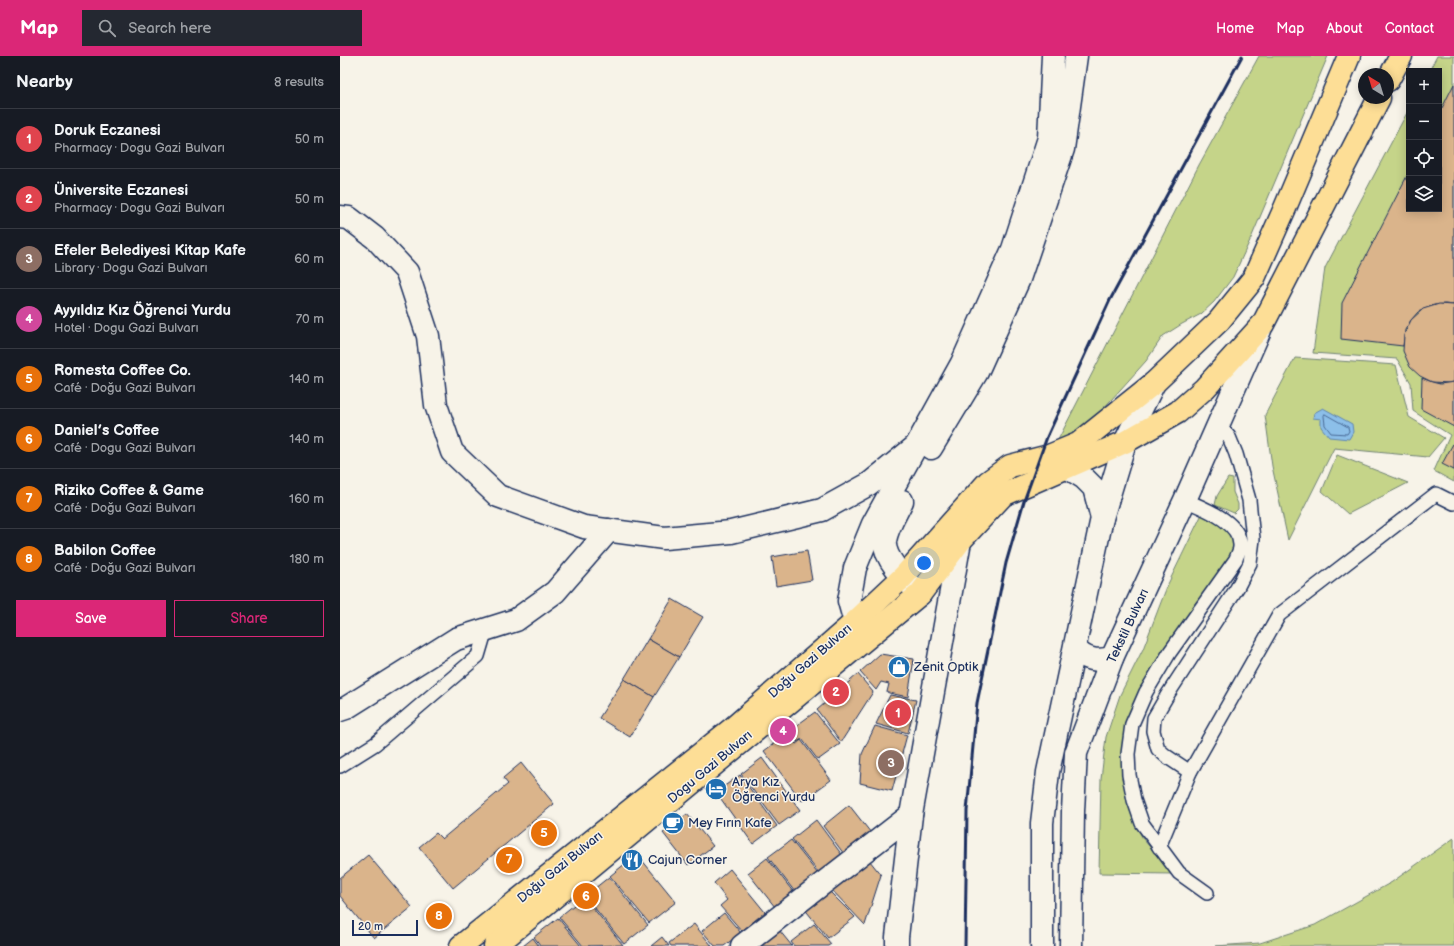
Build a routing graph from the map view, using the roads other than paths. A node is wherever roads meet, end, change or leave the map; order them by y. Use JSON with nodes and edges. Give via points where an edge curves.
{"nodes":[{"id":1,"x":1053,"y":56,"type":"edge"},
{"id":2,"x":1076,"y":56,"type":"edge"},
{"id":3,"x":1349,"y":56,"type":"edge"},
{"id":4,"x":1401,"y":56,"type":"edge"},
{"id":5,"x":1394,"y":69,"type":"edge"},
{"id":6,"x":1376,"y":104,"type":"edge"},
{"id":7,"x":340,"y":217,"type":"edge"},
{"id":8,"x":1263,"y":324,"type":"junction"},
{"id":9,"x":1154,"y":383,"type":"junction"},
{"id":10,"x":1218,"y":424,"type":"junction"},
{"id":11,"x":1125,"y":442,"type":"junction"},
{"id":12,"x":917,"y":446,"type":"junction"},
{"id":13,"x":1068,"y":468,"type":"junction"},
{"id":14,"x":1185,"y":500,"type":"junction"},
{"id":15,"x":1454,"y":502,"type":"edge"},
{"id":16,"x":1102,"y":518,"type":"junction"},
{"id":17,"x":609,"y":530,"type":"junction"},
{"id":18,"x":960,"y":542,"type":"junction"},
{"id":19,"x":904,"y":577,"type":"junction"},
{"id":20,"x":920,"y":594,"type":"junction"},
{"id":21,"x":486,"y":629,"type":"junction"},
{"id":22,"x":862,"y":630,"type":"junction"},
{"id":23,"x":1075,"y":648,"type":"junction"},
{"id":24,"x":1112,"y":658,"type":"junction"},
{"id":25,"x":340,"y":710,"type":"edge"},
{"id":26,"x":340,"y":766,"type":"edge"},
{"id":27,"x":1190,"y":772,"type":"junction"},
{"id":28,"x":911,"y":815,"type":"junction"},
{"id":29,"x":1158,"y":847,"type":"junction"},
{"id":30,"x":1207,"y":893,"type":"dead end"},
{"id":31,"x":462,"y":946,"type":"edge"},
{"id":32,"x":495,"y":946,"type":"edge"},
{"id":33,"x":742,"y":946,"type":"edge"},
{"id":34,"x":897,"y":946,"type":"edge"},
{"id":35,"x":1042,"y":946,"type":"edge"},
{"id":36,"x":1071,"y":946,"type":"edge"}],
"edges":[{"from":1,"to":12,"type":"street","via":[[1049,138],[1013,249],[962,364]]},
{"from":2,"to":19,"type":"street","via":[[1063,148],[1019,279],[977,372],[890,524],[885,541],[886,551]]},
{"from":3,"to":9,"type":"main road","name":"Doğu Gazi Bulvarı","via":[[1254,278],[1219,322]]},
{"from":4,"to":5,"type":"main road"},
{"from":6,"to":8,"type":"main road","name":"Dogu Gazi Bulvarı"},
{"from":7,"to":17,"type":"street","via":[[349,218],[375,238],[407,272],[428,336],[436,405],[452,452],[498,496],[584,527]]},
{"from":8,"to":10,"type":"street","name":"Tekstil Bulvarı"},
{"from":8,"to":11,"type":"main road","name":"Dogu Gazi Bulvarı","via":[[1205,388],[1178,412]]},
{"from":9,"to":11,"type":"street"},
{"from":9,"to":19,"type":"main road","name":"Doğu Gazi Bulvarı","via":[[1078,444],[1049,456],[1010,466],[988,482]]},
{"from":10,"to":14,"type":"street","name":"Tekstil Bulvarı"},
{"from":10,"to":27,"type":"lane","via":[[1229,437],[1236,454],[1249,500],[1253,539],[1250,563],[1237,588],[1154,718],[1153,731],[1158,749]]},
{"from":11,"to":13,"type":"main road","name":"Dogu Gazi Bulvarı"},
{"from":11,"to":16,"type":"street"},
{"from":12,"to":17,"type":"street","via":[[869,484],[822,510],[731,532],[672,538]]},
{"from":12,"to":22,"type":"street","via":[[873,524],[855,568],[849,601]]},
{"from":13,"to":16,"type":"street","via":[[1094,488]]},
{"from":13,"to":18,"type":"main road","name":"Dogu Gazi Bulvarı","via":[[1003,495]]},
{"from":14,"to":24,"type":"street","name":"Tekstil Bulvarı"},
{"from":14,"to":29,"type":"lane","via":[[1227,521],[1238,538],[1240,547],[1236,559],[1170,652],[1150,685],[1132,724],[1128,775],[1142,824]]},
{"from":15,"to":27,"type":"lane","via":[[1436,494],[1279,615]]},
{"from":16,"to":23,"type":"street"},
{"from":17,"to":21,"type":"street","via":[[555,592],[516,620]]},
{"from":18,"to":20,"type":"main road","name":"Dogu Gazi Bulvarı"},
{"from":18,"to":28,"type":"street"},
{"from":19,"to":20,"type":"street"},
{"from":19,"to":22,"type":"main road","name":"Doğu Gazi Bulvarı"},
{"from":20,"to":22,"type":"main road","name":"Dogu Gazi Bulvarı"},
{"from":21,"to":25,"type":"street","via":[[456,639]]},
{"from":21,"to":26,"type":"lane","via":[[478,656],[375,744]]},
{"from":22,"to":31,"type":"main road","name":"Doğu Gazi Bulvarı","via":[[733,728]]},
{"from":22,"to":32,"type":"main road","name":"Dogu Gazi Bulvarı","via":[[807,686]]},
{"from":23,"to":24,"type":"street","via":[[1089,659],[1101,661]]},
{"from":23,"to":35,"type":"street","via":[[1048,772],[1042,823]]},
{"from":24,"to":36,"type":"street","name":"Tekstil Bulvarı","via":[[1076,753]]},
{"from":27,"to":29,"type":"lane"},
{"from":28,"to":33,"type":"street"},
{"from":28,"to":34,"type":"street"},
{"from":29,"to":30,"type":"lane","via":[[1179,873]]}]}
